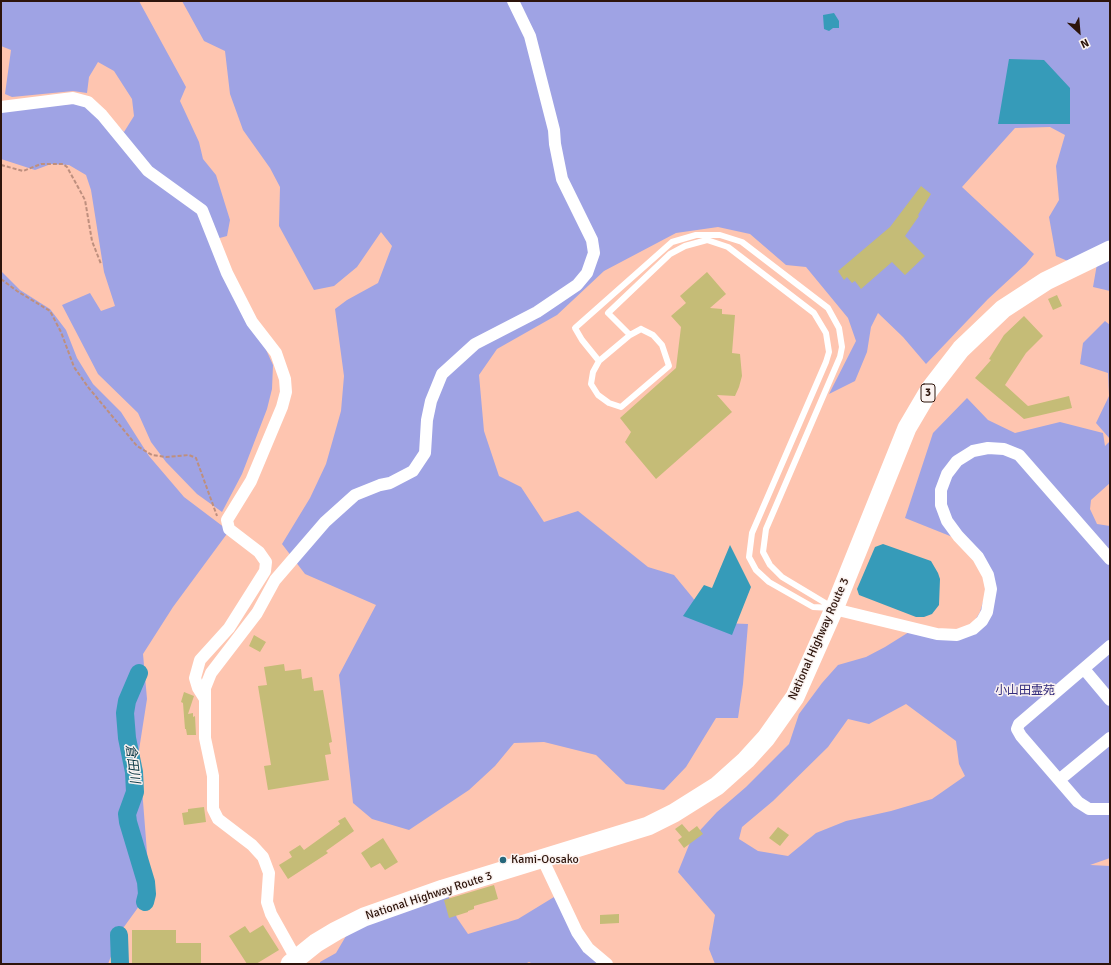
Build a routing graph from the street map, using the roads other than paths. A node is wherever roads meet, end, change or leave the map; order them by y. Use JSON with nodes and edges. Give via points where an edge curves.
{"nodes":[{"id":1,"x":513,"y":1,"type":"edge"},
{"id":2,"x":1,"y":107,"type":"edge"},
{"id":3,"x":1110,"y":250,"type":"edge"},
{"id":4,"x":630,"y":334,"type":"junction"},
{"id":5,"x":599,"y":361,"type":"junction"},
{"id":6,"x":1110,"y":559,"type":"edge"},
{"id":7,"x":834,"y":609,"type":"junction"},
{"id":8,"x":1110,"y":646,"type":"edge"},
{"id":9,"x":1084,"y":668,"type":"junction"},
{"id":10,"x":204,"y":699,"type":"junction"},
{"id":11,"x":1110,"y":700,"type":"edge"},
{"id":12,"x":1110,"y":738,"type":"edge"},
{"id":13,"x":1059,"y":780,"type":"junction"},
{"id":14,"x":1110,"y":810,"type":"edge"},
{"id":15,"x":543,"y":860,"type":"junction"},
{"id":16,"x":295,"y":962,"type":"edge"},
{"id":17,"x":607,"y":964,"type":"edge"}],
"edges":[{"from":1,"to":10,"type":"street","via":[[530,36],[554,130],[562,179],[592,240],[594,253],[587,273],[576,285],[537,312],[475,344],[442,374],[431,400],[425,453],[413,471],[390,483],[355,495],[316,532],[275,580],[257,613],[211,673]]},
{"from":2,"to":10,"type":"street","via":[[73,98],[88,102],[102,115],[148,171],[202,210],[227,273],[252,322],[276,354],[285,379],[286,392],[282,407],[251,481],[227,520],[229,530],[259,552],[266,562],[265,571],[229,628],[200,660],[195,678]]},
{"from":3,"to":7,"type":"highway","name":"National Highway Route 3","number":"3","via":[[1025,294],[1003,309],[960,349],[930,389],[907,428]]},
{"from":4,"to":5,"type":"lane"},
{"from":4,"to":5,"type":"lane","via":[[640,329],[653,335],[662,345],[669,366],[621,407],[609,403],[598,395],[591,384],[593,372]]},
{"from":4,"to":7,"type":"lane","via":[[608,313],[670,254],[685,246],[707,240],[728,247],[814,313],[826,333],[829,352],[752,534],[749,557],[756,570],[788,594],[813,606]]},
{"from":5,"to":7,"type":"lane","via":[[575,328],[672,242],[696,235],[720,235],[742,242],[828,308],[839,328],[841,352],[766,529],[763,552],[770,565],[782,577]]},
{"from":6,"to":7,"type":"street","via":[[1018,455],[1004,449],[973,450],[957,461],[947,474],[941,490],[941,505],[947,521],[978,557],[988,574],[991,589],[982,621],[973,629],[957,635],[937,634]]},
{"from":7,"to":15,"type":"highway","name":"National Highway Route 3","number":"3","via":[[806,674],[781,719],[746,760],[717,786],[648,826]]},
{"from":8,"to":9,"type":"street"},
{"from":9,"to":11,"type":"street"},
{"from":9,"to":13,"type":"street","via":[[1019,724],[1021,736]]},
{"from":10,"to":16,"type":"street","via":[[206,738],[213,776],[212,809],[218,819],[252,845],[263,857],[269,873],[267,902]]},
{"from":12,"to":13,"type":"street"},
{"from":13,"to":14,"type":"street","via":[[1078,802],[1089,809]]},
{"from":15,"to":16,"type":"highway","name":"National Highway Route 3","number":"3","via":[[443,889],[364,917],[336,931]]},
{"from":15,"to":17,"type":"street","via":[[577,932],[588,948]]}]}
